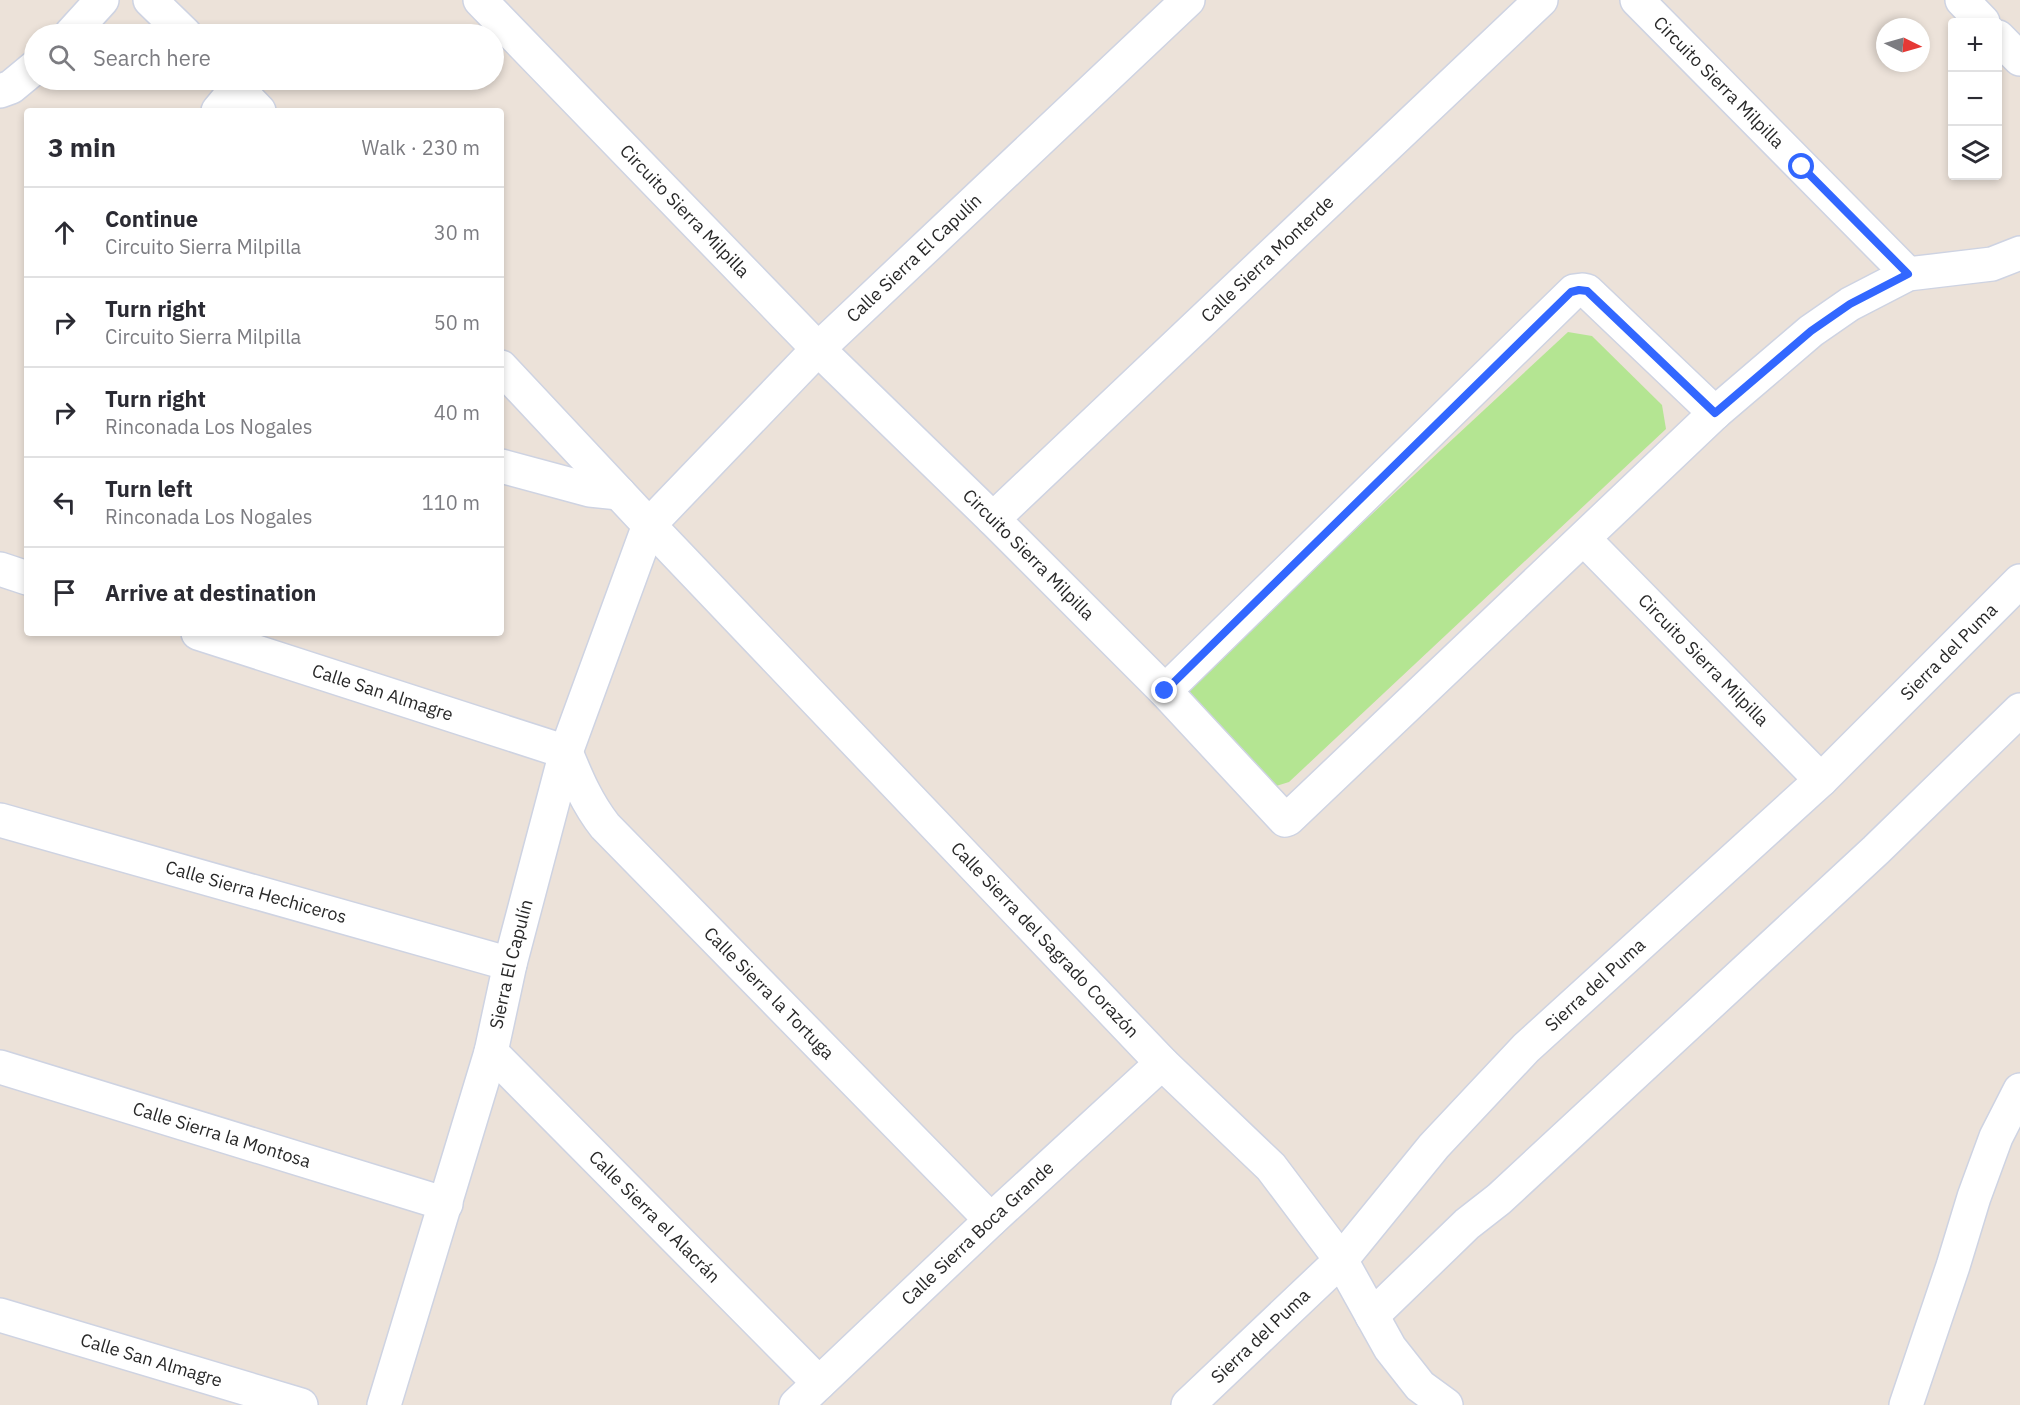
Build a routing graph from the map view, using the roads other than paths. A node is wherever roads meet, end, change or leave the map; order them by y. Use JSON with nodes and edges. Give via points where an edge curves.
{"nodes":[{"id":1,"x":102,"y":0,"type":"edge"},
{"id":2,"x":150,"y":0,"type":"edge"},
{"id":3,"x":480,"y":0,"type":"edge"},
{"id":4,"x":1188,"y":0,"type":"edge"},
{"id":5,"x":1541,"y":0,"type":"edge"},
{"id":6,"x":1637,"y":0,"type":"edge"},
{"id":7,"x":1962,"y":0,"type":"edge"},
{"id":8,"x":1979,"y":18,"type":"edge"},
{"id":9,"x":79,"y":24,"type":"edge"},
{"id":10,"x":175,"y":24,"type":"edge"},
{"id":11,"x":503,"y":24,"type":"edge"},
{"id":12,"x":504,"y":25,"type":"edge"},
{"id":13,"x":2002,"y":42,"type":"edge"},
{"id":14,"x":2020,"y":59,"type":"edge"},
{"id":15,"x":24,"y":76,"type":"edge"},
{"id":16,"x":0,"y":91,"type":"edge"},
{"id":17,"x":228,"y":93,"type":"edge"},
{"id":18,"x":254,"y":108,"type":"edge"},
{"id":19,"x":2020,"y":253,"type":"edge"},
{"id":20,"x":1908,"y":274,"type":"junction"},
{"id":21,"x":818,"y":349,"type":"junction"},
{"id":22,"x":504,"y":370,"type":"edge"},
{"id":23,"x":1715,"y":413,"type":"junction"},
{"id":24,"x":504,"y":467,"type":"edge"},
{"id":25,"x":619,"y":493,"type":"junction"},
{"id":26,"x":993,"y":519,"type":"junction"},
{"id":27,"x":649,"y":525,"type":"junction"},
{"id":28,"x":1584,"y":539,"type":"junction"},
{"id":29,"x":0,"y":569,"type":"edge"},
{"id":30,"x":24,"y":577,"type":"edge"},
{"id":31,"x":2020,"y":581,"type":"edge"},
{"id":32,"x":207,"y":636,"type":"edge"},
{"id":33,"x":1165,"y":691,"type":"junction"},
{"id":34,"x":2020,"y":710,"type":"edge"},
{"id":35,"x":566,"y":752,"type":"junction"},
{"id":36,"x":1821,"y":780,"type":"junction"},
{"id":37,"x":0,"y":820,"type":"edge"},
{"id":38,"x":510,"y":964,"type":"junction"},
{"id":39,"x":491,"y":1052,"type":"junction"},
{"id":40,"x":1162,"y":1063,"type":"junction"},
{"id":41,"x":0,"y":1067,"type":"edge"},
{"id":42,"x":2020,"y":1090,"type":"edge"},
{"id":43,"x":446,"y":1204,"type":"junction"},
{"id":44,"x":991,"y":1220,"type":"junction"},
{"id":45,"x":1341,"y":1260,"type":"junction"},
{"id":46,"x":0,"y":1315,"type":"edge"},
{"id":47,"x":1372,"y":1316,"type":"junction"},
{"id":48,"x":808,"y":1394,"type":"edge"},
{"id":49,"x":300,"y":1405,"type":"edge"},
{"id":50,"x":384,"y":1405,"type":"edge"},
{"id":51,"x":1188,"y":1405,"type":"edge"},
{"id":52,"x":1446,"y":1405,"type":"edge"},
{"id":53,"x":1906,"y":1405,"type":"edge"}],
"edges":[{"from":1,"to":9,"type":"street"},
{"from":2,"to":10,"type":"street"},
{"from":3,"to":11,"type":"street","name":"Circuito Sierra Milpilla"},
{"from":4,"to":21,"type":"street","name":"Calle Sierra El Capulín"},
{"from":5,"to":26,"type":"street","name":"Calle Sierra Monterde"},
{"from":6,"to":20,"type":"street","name":"Circuito Sierra Milpilla"},
{"from":7,"to":8,"type":"street"},
{"from":12,"to":21,"type":"street","name":"Circuito Sierra Milpilla"},
{"from":13,"to":14,"type":"street"},
{"from":15,"to":16,"type":"street"},
{"from":17,"to":18,"type":"street"},
{"from":19,"to":20,"type":"street","via":[[1992,264]]},
{"from":20,"to":23,"type":"street","name":"Circuito Sierra Milpilla","via":[[1850,304],[1811,331]]},
{"from":21,"to":26,"type":"street","name":"Circuito Sierra Milpilla"},
{"from":21,"to":27,"type":"street","name":"Calle Sierra El Capulín"},
{"from":22,"to":25,"type":"street","name":"Calle Sierra del Sagrado Corazón"},
{"from":23,"to":28,"type":"street","name":"Circuito Sierra Milpilla"},
{"from":23,"to":33,"type":"street","via":[[1587,291],[1574,291]]},
{"from":24,"to":25,"type":"street","via":[[590,490]]},
{"from":25,"to":27,"type":"street","name":"Calle Sierra del Sagrado Corazón"},
{"from":26,"to":33,"type":"street","name":"Circuito Sierra Milpilla"},
{"from":27,"to":35,"type":"street","name":"Sierra El Capulín"},
{"from":27,"to":40,"type":"street","name":"Calle Sierra del Sagrado Corazón"},
{"from":28,"to":33,"type":"street","name":"Circuito Sierra Milpilla","via":[[1288,820]]},
{"from":28,"to":36,"type":"street","name":"Circuito Sierra Milpilla"},
{"from":29,"to":30,"type":"street"},
{"from":31,"to":36,"type":"street","name":"Sierra del Puma"},
{"from":32,"to":35,"type":"street","name":"Calle San Almagre"},
{"from":34,"to":47,"type":"street","via":[[1858,866]]},
{"from":35,"to":38,"type":"street","name":"Sierra El Capulín"},
{"from":35,"to":44,"type":"street","name":"Calle Sierra la Tortuga","via":[[580,788],[605,826]]},
{"from":36,"to":45,"type":"street","name":"Sierra del Puma","via":[[1527,1048],[1434,1146]]},
{"from":37,"to":38,"type":"street","name":"Calle Sierra Hechiceros"},
{"from":38,"to":39,"type":"street","name":"Sierra El Capulín"},
{"from":39,"to":43,"type":"street","name":"Sierra El Capulín"},
{"from":39,"to":48,"type":"street","name":"Calle Sierra el Alacrán"},
{"from":40,"to":44,"type":"street","name":"Calle Sierra Boca Grande"},
{"from":40,"to":45,"type":"street","name":"Calle Sierra del Sagrado Corazón","via":[[1271,1167]]},
{"from":41,"to":43,"type":"street","name":"Calle Sierra la Montosa"},
{"from":42,"to":53,"type":"street","via":[[1996,1137]]},
{"from":43,"to":50,"type":"street","name":"Sierra El Capulín"},
{"from":44,"to":48,"type":"street","name":"Calle Sierra Boca Grande"},
{"from":45,"to":47,"type":"street","name":"Calle Sierra del Sagrado Corazón"},
{"from":45,"to":51,"type":"street","name":"Sierra del Puma"},
{"from":46,"to":49,"type":"street","name":"Calle San Almagre"},
{"from":47,"to":52,"type":"street","name":"Calle Sierra del Sagrado Corazón","via":[[1390,1348],[1420,1386]]}]}
